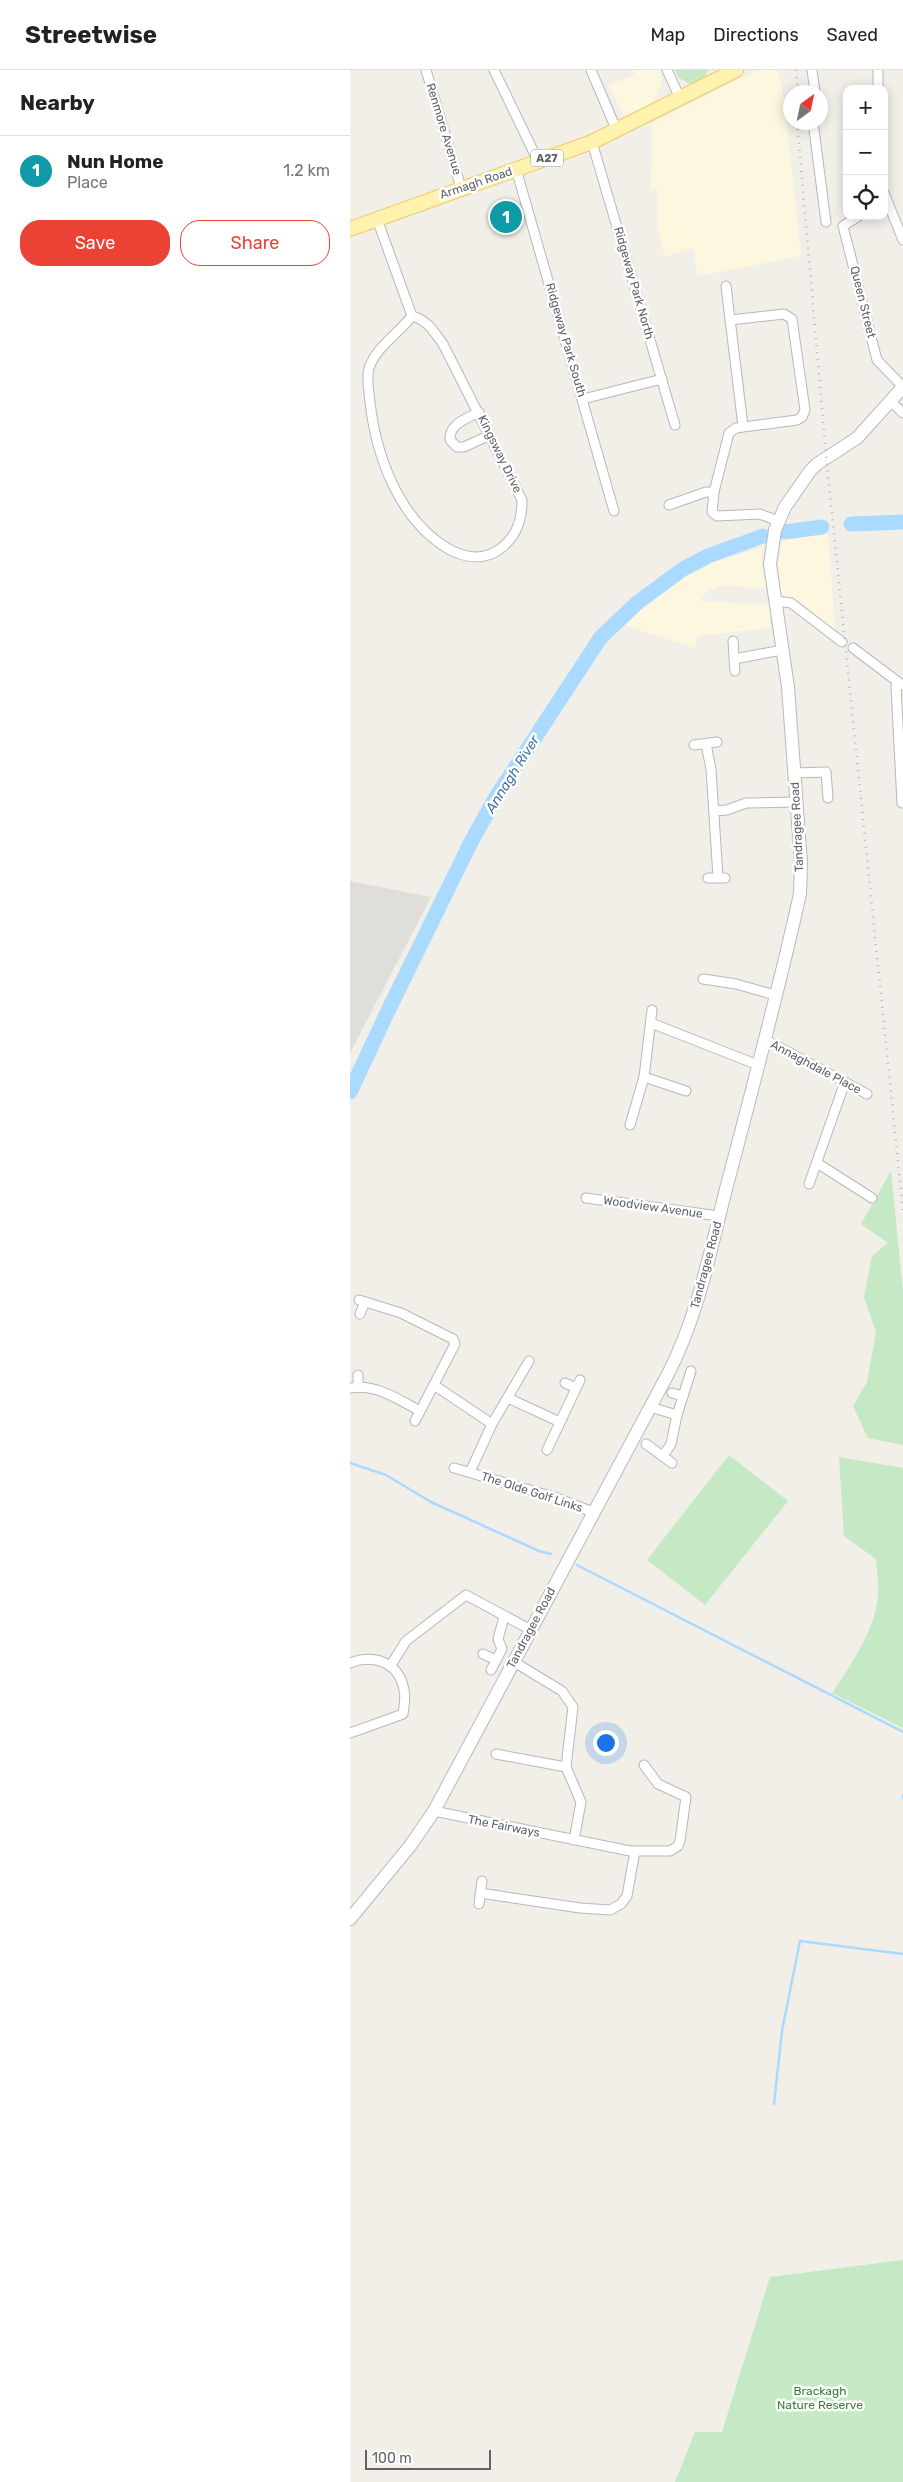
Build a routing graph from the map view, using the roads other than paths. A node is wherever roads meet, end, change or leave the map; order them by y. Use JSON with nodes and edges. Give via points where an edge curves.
{"nodes":[{"id":1,"x":426,"y":70,"type":"edge"},
{"id":2,"x":494,"y":70,"type":"edge"},
{"id":3,"x":591,"y":70,"type":"edge"},
{"id":4,"x":667,"y":70,"type":"edge"},
{"id":5,"x":736,"y":70,"type":"edge"},
{"id":6,"x":812,"y":70,"type":"edge"},
{"id":7,"x":878,"y":70,"type":"edge"},
{"id":8,"x":814,"y":85,"type":"edge"},
{"id":9,"x":878,"y":85,"type":"edge"},
{"id":10,"x":680,"y":98,"type":"junction"},
{"id":11,"x":815,"y":130,"type":"edge"},
{"id":12,"x":617,"y":131,"type":"junction"},
{"id":13,"x":592,"y":142,"type":"junction"},
{"id":14,"x":538,"y":161,"type":"junction"},
{"id":15,"x":516,"y":169,"type":"junction"},
{"id":16,"x":462,"y":188,"type":"junction"},
{"id":17,"x":888,"y":206,"type":"edge"},
{"id":18,"x":376,"y":218,"type":"junction"},
{"id":19,"x":852,"y":220,"type":"edge"},
{"id":20,"x":826,"y":222,"type":"dead end"},
{"id":21,"x":350,"y":229,"type":"edge"},
{"id":22,"x":903,"y":240,"type":"edge"},
{"id":23,"x":726,"y":286,"type":"dead end"},
{"id":24,"x":412,"y":316,"type":"junction"},
{"id":25,"x":730,"y":320,"type":"junction"},
{"id":26,"x":662,"y":379,"type":"junction"},
{"id":27,"x":903,"y":387,"type":"edge"},
{"id":28,"x":583,"y":399,"type":"junction"},
{"id":29,"x":890,"y":401,"type":"junction"},
{"id":30,"x":480,"y":412,"type":"junction"},
{"id":31,"x":903,"y":413,"type":"edge"},
{"id":32,"x":675,"y":425,"type":"dead end"},
{"id":33,"x":744,"y":426,"type":"junction"},
{"id":34,"x":490,"y":435,"type":"junction"},
{"id":35,"x":714,"y":492,"type":"junction"},
{"id":36,"x":614,"y":511,"type":"dead end"},
{"id":37,"x":678,"y":514,"type":"dead end"},
{"id":38,"x":776,"y":526,"type":"junction"},
{"id":39,"x":775,"y":601,"type":"junction"},
{"id":40,"x":733,"y":640,"type":"dead end"},
{"id":41,"x":842,"y":642,"type":"dead end"},
{"id":42,"x":852,"y":648,"type":"dead end"},
{"id":43,"x":782,"y":650,"type":"junction"},
{"id":44,"x":734,"y":659,"type":"junction"},
{"id":45,"x":735,"y":670,"type":"dead end"},
{"id":46,"x":901,"y":684,"type":"edge"},
{"id":47,"x":717,"y":742,"type":"dead end"},
{"id":48,"x":706,"y":744,"type":"junction"},
{"id":49,"x":694,"y":745,"type":"dead end"},
{"id":50,"x":794,"y":773,"type":"junction"},
{"id":51,"x":828,"y":798,"type":"dead end"},
{"id":52,"x":796,"y":802,"type":"junction"},
{"id":53,"x":902,"y":803,"type":"edge"},
{"id":54,"x":714,"y":811,"type":"junction"},
{"id":55,"x":708,"y":878,"type":"dead end"},
{"id":56,"x":703,"y":979,"type":"dead end"},
{"id":57,"x":775,"y":995,"type":"junction"},
{"id":58,"x":652,"y":1010,"type":"dead end"},
{"id":59,"x":651,"y":1023,"type":"junction"},
{"id":60,"x":764,"y":1039,"type":"junction"},
{"id":61,"x":758,"y":1065,"type":"junction"},
{"id":62,"x":644,"y":1077,"type":"junction"},
{"id":63,"x":845,"y":1082,"type":"junction"},
{"id":64,"x":686,"y":1091,"type":"dead end"},
{"id":65,"x":867,"y":1094,"type":"dead end"},
{"id":66,"x":630,"y":1125,"type":"dead end"},
{"id":67,"x":816,"y":1163,"type":"junction"},
{"id":68,"x":809,"y":1184,"type":"dead end"},
{"id":69,"x":586,"y":1198,"type":"dead end"},
{"id":70,"x":872,"y":1198,"type":"dead end"},
{"id":71,"x":719,"y":1216,"type":"junction"},
{"id":72,"x":360,"y":1314,"type":"dead end"},
{"id":73,"x":529,"y":1361,"type":"dead end"},
{"id":74,"x":691,"y":1371,"type":"dead end"},
{"id":75,"x":358,"y":1374,"type":"dead end"},
{"id":76,"x":565,"y":1383,"type":"dead end"},
{"id":77,"x":434,"y":1385,"type":"junction"},
{"id":78,"x":355,"y":1387,"type":"edge"},
{"id":79,"x":672,"y":1392,"type":"dead end"},
{"id":80,"x":683,"y":1396,"type":"junction"},
{"id":81,"x":508,"y":1398,"type":"junction"},
{"id":82,"x":650,"y":1407,"type":"junction"},
{"id":83,"x":420,"y":1411,"type":"junction"},
{"id":84,"x":677,"y":1415,"type":"junction"},
{"id":85,"x":415,"y":1421,"type":"dead end"},
{"id":86,"x":560,"y":1422,"type":"junction"},
{"id":87,"x":492,"y":1424,"type":"junction"},
{"id":88,"x":646,"y":1444,"type":"dead end"},
{"id":89,"x":547,"y":1450,"type":"dead end"},
{"id":90,"x":663,"y":1456,"type":"junction"},
{"id":91,"x":672,"y":1463,"type":"dead end"},
{"id":92,"x":454,"y":1468,"type":"dead end"},
{"id":93,"x":470,"y":1472,"type":"junction"},
{"id":94,"x":593,"y":1512,"type":"junction"},
{"id":95,"x":504,"y":1617,"type":"junction"},
{"id":96,"x":531,"y":1630,"type":"junction"},
{"id":97,"x":483,"y":1654,"type":"dead end"},
{"id":98,"x":496,"y":1660,"type":"junction"},
{"id":99,"x":514,"y":1662,"type":"junction"},
{"id":100,"x":350,"y":1663,"type":"edge"},
{"id":101,"x":391,"y":1665,"type":"junction"},
{"id":102,"x":491,"y":1670,"type":"dead end"},
{"id":103,"x":350,"y":1733,"type":"edge"},
{"id":104,"x":496,"y":1754,"type":"dead end"},
{"id":105,"x":644,"y":1765,"type":"dead end"},
{"id":106,"x":566,"y":1767,"type":"junction"},
{"id":107,"x":434,"y":1811,"type":"junction"},
{"id":108,"x":574,"y":1840,"type":"junction"},
{"id":109,"x":635,"y":1851,"type":"junction"},
{"id":110,"x":482,"y":1881,"type":"dead end"},
{"id":111,"x":480,"y":1893,"type":"junction"},
{"id":112,"x":479,"y":1904,"type":"dead end"},
{"id":113,"x":350,"y":1919,"type":"edge"}],
"edges":[{"from":1,"to":16,"type":"street","name":"Renmore Avenue"},
{"from":2,"to":14,"type":"street"},
{"from":3,"to":12,"type":"street"},
{"from":4,"to":10,"type":"street"},
{"from":5,"to":10,"type":"main road","name":"Armagh Road","number":"A27"},
{"from":6,"to":8,"type":"street"},
{"from":7,"to":9,"type":"street"},
{"from":10,"to":12,"type":"main road","name":"Armagh Road","number":"A27"},
{"from":11,"to":20,"type":"street"},
{"from":12,"to":13,"type":"main road","name":"Armagh Road","number":"A27"},
{"from":13,"to":14,"type":"main road","name":"Armagh Road","number":"A27"},
{"from":13,"to":26,"type":"street","name":"Ridgeway Park North"},
{"from":14,"to":15,"type":"main road","name":"Armagh Road","number":"A27"},
{"from":15,"to":16,"type":"main road","name":"Armagh Road","number":"A27"},
{"from":15,"to":28,"type":"street","name":"Ridgeway Park South"},
{"from":16,"to":18,"type":"main road","name":"Armagh Road","number":"A27"},
{"from":17,"to":22,"type":"street"},
{"from":18,"to":21,"type":"main road","name":"Armagh Road","number":"A27"},
{"from":18,"to":24,"type":"street"},
{"from":19,"to":27,"type":"street","name":"Queen Street","via":[[843,226],[877,360]]},
{"from":23,"to":25,"type":"street"},
{"from":24,"to":30,"type":"street","name":"Kingsway Drive","via":[[429,324]]},
{"from":24,"to":34,"type":"street","name":"Kingsway Drive","via":[[375,354],[368,370],[372,425],[390,477],[418,525],[456,553],[472,557],[485,556],[506,544],[522,518],[522,500]]},
{"from":25,"to":33,"type":"street"},
{"from":25,"to":33,"type":"street","via":[[784,314],[792,319],[805,410],[797,420]]},
{"from":26,"to":28,"type":"street"},
{"from":26,"to":32,"type":"street","name":"Ridgeway Park North"},
{"from":27,"to":29,"type":"main road"},
{"from":28,"to":36,"type":"street","name":"Ridgeway Park South"},
{"from":29,"to":31,"type":"street"},
{"from":29,"to":38,"type":"main road","via":[[851,443],[817,464],[801,483]]},
{"from":30,"to":34,"type":"street","name":"Kingsway Drive"},
{"from":30,"to":34,"type":"street","via":[[451,429],[450,440],[457,447],[464,447]]},
{"from":33,"to":35,"type":"street","via":[[728,433]]},
{"from":35,"to":37,"type":"street","via":[[672,504]]},
{"from":35,"to":38,"type":"street","via":[[712,512],[717,516],[760,514]]},
{"from":38,"to":39,"type":"main road","name":"Tandragee Road","via":[[770,564]]},
{"from":39,"to":41,"type":"street","via":[[791,603]]},
{"from":39,"to":43,"type":"main road","name":"Tandragee Road"},
{"from":40,"to":44,"type":"street"},
{"from":42,"to":46,"type":"street"},
{"from":43,"to":44,"type":"street"},
{"from":43,"to":50,"type":"main road","name":"Tandragee Road"},
{"from":44,"to":45,"type":"street"},
{"from":46,"to":53,"type":"street","via":[[896,686]]},
{"from":47,"to":48,"type":"street"},
{"from":48,"to":49,"type":"street"},
{"from":48,"to":54,"type":"street"},
{"from":50,"to":51,"type":"street","via":[[826,772]]},
{"from":50,"to":52,"type":"main road","name":"Tandragee Road"},
{"from":52,"to":54,"type":"street","via":[[746,803]]},
{"from":52,"to":57,"type":"main road","name":"Tandragee Road","via":[[800,894]]},
{"from":54,"to":55,"type":"street","via":[[722,878]]},
{"from":56,"to":57,"type":"street"},
{"from":57,"to":60,"type":"main road","name":"Tandragee Road"},
{"from":58,"to":59,"type":"street"},
{"from":59,"to":61,"type":"street"},
{"from":59,"to":62,"type":"street"},
{"from":60,"to":61,"type":"main road","name":"Tandragee Road"},
{"from":60,"to":63,"type":"street","name":"Annaghdale Place"},
{"from":61,"to":71,"type":"main road","name":"Tandragee Road"},
{"from":62,"to":64,"type":"street"},
{"from":62,"to":66,"type":"street"},
{"from":63,"to":65,"type":"street","name":"Annaghdale Place"},
{"from":63,"to":67,"type":"street"},
{"from":67,"to":68,"type":"street"},
{"from":67,"to":70,"type":"street"},
{"from":69,"to":71,"type":"street","name":"Woodview Avenue"},
{"from":71,"to":82,"type":"main road","name":"Tandragee Road","via":[[686,1333]]},
{"from":72,"to":77,"type":"street","via":[[362,1301],[401,1313],[453,1339],[455,1344]]},
{"from":73,"to":81,"type":"street","name":"The Olde Golf Links"},
{"from":74,"to":80,"type":"street"},
{"from":75,"to":78,"type":"street"},
{"from":76,"to":86,"type":"street","via":[[578,1384]]},
{"from":77,"to":83,"type":"street"},
{"from":77,"to":87,"type":"street"},
{"from":78,"to":83,"type":"street","via":[[391,1395]]},
{"from":79,"to":80,"type":"street"},
{"from":80,"to":84,"type":"street"},
{"from":81,"to":86,"type":"street"},
{"from":81,"to":87,"type":"street","name":"The Olde Golf Links"},
{"from":82,"to":84,"type":"street"},
{"from":82,"to":94,"type":"main road","name":"Tandragee Road"},
{"from":83,"to":85,"type":"street"},
{"from":84,"to":90,"type":"street","via":[[671,1444]]},
{"from":86,"to":89,"type":"street"},
{"from":87,"to":93,"type":"street","name":"The Olde Golf Links"},
{"from":88,"to":90,"type":"street"},
{"from":90,"to":91,"type":"street"},
{"from":92,"to":93,"type":"street","name":"The Olde Golf Links"},
{"from":93,"to":94,"type":"street","name":"The Olde Golf Links"},
{"from":94,"to":96,"type":"main road","name":"Tandragee Road"},
{"from":95,"to":96,"type":"street"},
{"from":95,"to":98,"type":"street","via":[[498,1639],[502,1649]]},
{"from":95,"to":101,"type":"street","via":[[466,1595],[406,1641]]},
{"from":96,"to":99,"type":"main road","name":"Tandragee Road"},
{"from":97,"to":98,"type":"street"},
{"from":98,"to":102,"type":"street"},
{"from":99,"to":106,"type":"street","via":[[562,1692],[573,1707]]},
{"from":99,"to":107,"type":"main road","name":"Tandragee Road"},
{"from":100,"to":101,"type":"street","via":[[362,1658]]},
{"from":101,"to":103,"type":"street","via":[[398,1672],[405,1691],[403,1714]]},
{"from":104,"to":106,"type":"street"},
{"from":105,"to":109,"type":"street","name":"The Fairways","via":[[658,1784],[686,1796],[687,1804],[680,1841],[675,1849]]},
{"from":106,"to":108,"type":"street","via":[[581,1802]]},
{"from":107,"to":108,"type":"street","name":"The Fairways"},
{"from":107,"to":113,"type":"main road","name":"Tandragee Road","via":[[410,1846]]},
{"from":108,"to":109,"type":"street","name":"The Fairways"},
{"from":109,"to":111,"type":"street","via":[[627,1896],[610,1910]]},
{"from":110,"to":111,"type":"street"},
{"from":111,"to":112,"type":"street"}]}
